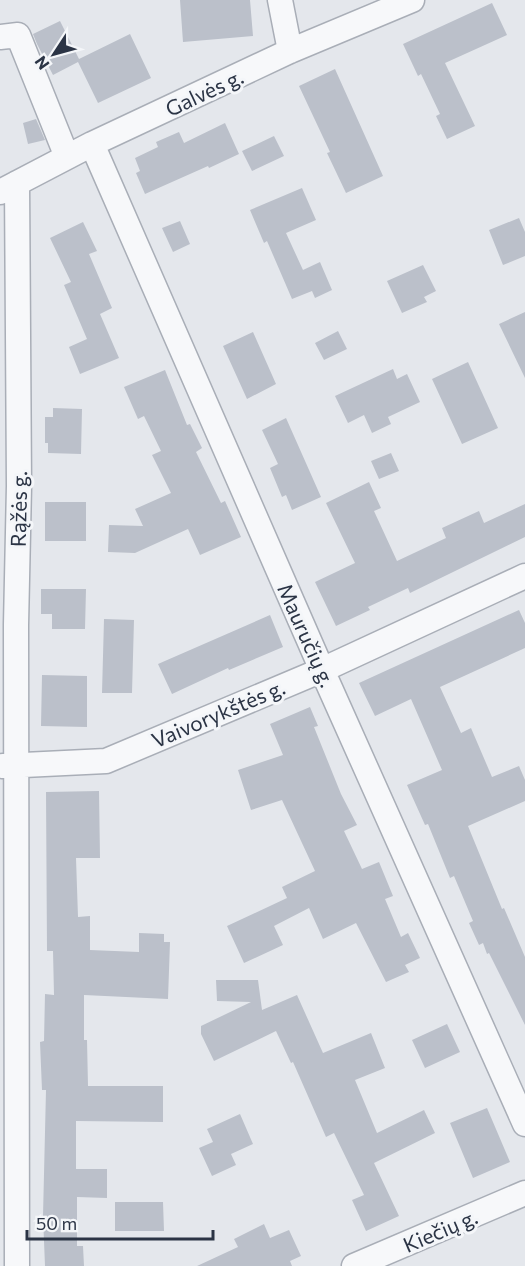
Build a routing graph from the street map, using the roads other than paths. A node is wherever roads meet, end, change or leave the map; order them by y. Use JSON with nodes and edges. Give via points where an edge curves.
{"nodes":[{"id":1,"x":280,"y":0,"type":"edge"},
{"id":2,"x":412,"y":0,"type":"edge"},
{"id":3,"x":0,"y":37,"type":"edge"},
{"id":4,"x":290,"y":51,"type":"junction"},
{"id":5,"x":92,"y":144,"type":"junction"},
{"id":6,"x":66,"y":157,"type":"junction"},
{"id":7,"x":9,"y":187,"type":"edge"},
{"id":8,"x":525,"y":576,"type":"edge"},
{"id":9,"x":322,"y":670,"type":"junction"},
{"id":10,"x":8,"y":766,"type":"edge"},
{"id":11,"x":525,"y":1124,"type":"edge"},
{"id":12,"x":525,"y":1193,"type":"edge"},
{"id":13,"x":17,"y":1266,"type":"edge"},
{"id":14,"x":354,"y":1266,"type":"edge"}],
"edges":[{"from":1,"to":4,"type":"street"},
{"from":2,"to":4,"type":"street","name":"Galvės g."},
{"from":3,"to":6,"type":"street","via":[[18,35]]},
{"from":4,"to":5,"type":"street","name":"Galvės g."},
{"from":5,"to":6,"type":"street","name":"Galvės g."},
{"from":5,"to":9,"type":"street","name":"Mauručių g."},
{"from":6,"to":7,"type":"street","name":"Galvės g."},
{"from":7,"to":10,"type":"street","name":"Rąžės g.","via":[[19,486]]},
{"from":8,"to":9,"type":"street","name":"Vaivorykštės g."},
{"from":9,"to":10,"type":"street","name":"Vaivorykštės g.","via":[[106,761]]},
{"from":9,"to":11,"type":"street","name":"Mauručių g."},
{"from":10,"to":13,"type":"street","name":"Rąžės g."},
{"from":12,"to":14,"type":"street","name":"Kiečių g."}]}
